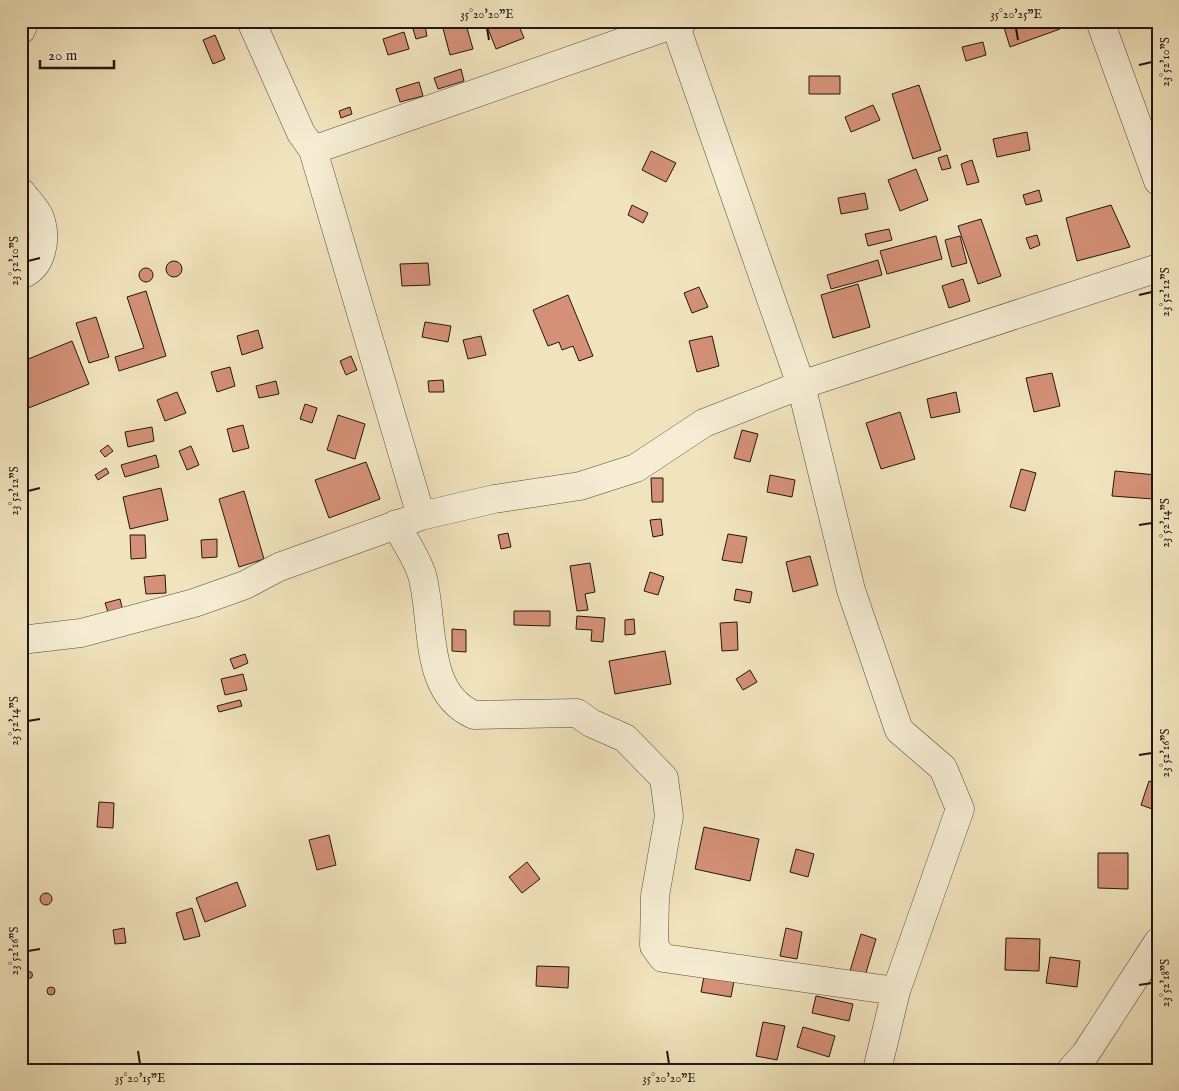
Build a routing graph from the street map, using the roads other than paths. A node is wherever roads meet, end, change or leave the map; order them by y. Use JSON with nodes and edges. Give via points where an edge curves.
{"nodes":[{"id":1,"x":25,"y":21,"type":"edge"},
{"id":2,"x":251,"y":21,"type":"edge"},
{"id":3,"x":1100,"y":21,"type":"edge"},
{"id":4,"x":677,"y":22,"type":"edge"},
{"id":5,"x":21,"y":30,"type":"edge"},
{"id":6,"x":313,"y":150,"type":"junction"},
{"id":7,"x":1158,"y":181,"type":"edge"},
{"id":8,"x":21,"y":192,"type":"edge"},
{"id":9,"x":1158,"y":268,"type":"edge"},
{"id":10,"x":21,"y":275,"type":"edge"},
{"id":11,"x":801,"y":385,"type":"junction"},
{"id":12,"x":408,"y":520,"type":"junction"},
{"id":13,"x":21,"y":639,"type":"edge"},
{"id":14,"x":1158,"y":942,"type":"edge"},
{"id":15,"x":896,"y":991,"type":"junction"},
{"id":16,"x":877,"y":1070,"type":"edge"},
{"id":17,"x":1071,"y":1070,"type":"edge"}],
"edges":[{"from":1,"to":5,"type":"street"},
{"from":2,"to":6,"type":"street","via":[[301,133]]},
{"from":3,"to":7,"type":"street"},
{"from":4,"to":6,"type":"street"},
{"from":4,"to":11,"type":"street"},
{"from":6,"to":12,"type":"street"},
{"from":8,"to":10,"type":"street","via":[[40,217],[44,244],[39,261]]},
{"from":9,"to":11,"type":"street"},
{"from":11,"to":12,"type":"street","via":[[704,423],[636,468],[580,486],[494,499]]},
{"from":11,"to":15,"type":"street","via":[[851,590],[899,730],[943,768],[960,809]]},
{"from":12,"to":13,"type":"street","via":[[279,567],[245,585],[194,603],[81,633]]},
{"from":12,"to":15,"type":"street","via":[[422,574],[435,666],[460,709],[474,715],[577,713],[624,738],[664,778],[670,816],[655,896],[654,946],[663,958]]},
{"from":14,"to":17,"type":"street","via":[[1086,1053]]},
{"from":15,"to":16,"type":"street"}]}
